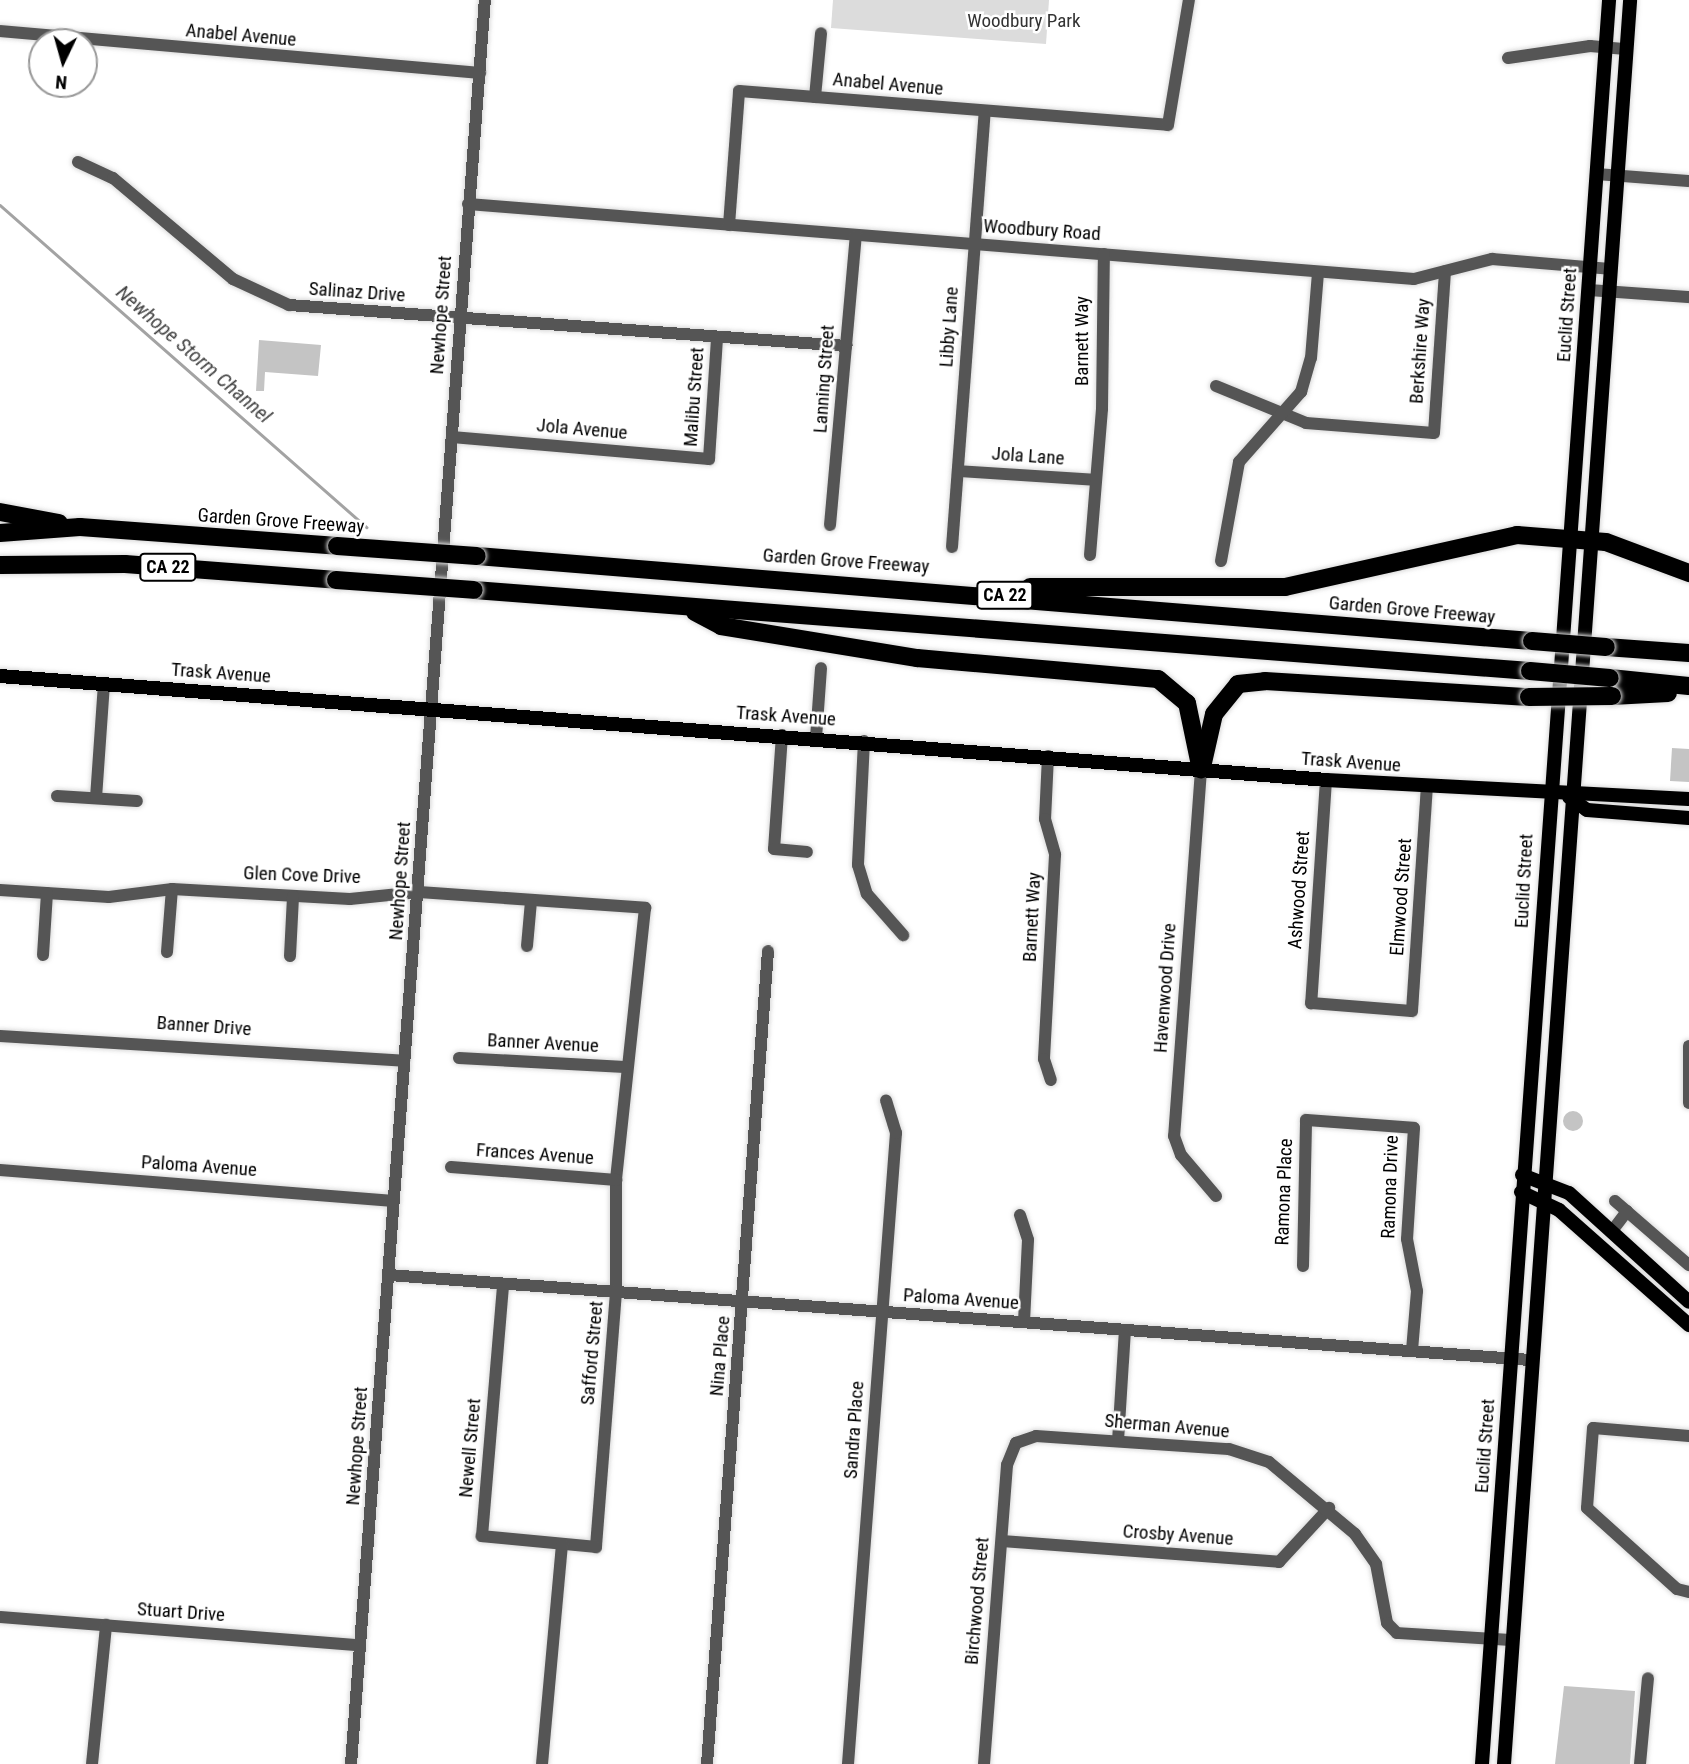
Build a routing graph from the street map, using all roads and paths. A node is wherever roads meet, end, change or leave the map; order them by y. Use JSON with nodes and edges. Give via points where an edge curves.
{"nodes":[{"id":1,"x":485,"y":0,"type":"edge"},
{"id":2,"x":1189,"y":0,"type":"edge"},
{"id":3,"x":1609,"y":0,"type":"edge"},
{"id":4,"x":1630,"y":0,"type":"edge"},
{"id":5,"x":0,"y":31,"type":"edge"},
{"id":6,"x":821,"y":33,"type":"dead end"},
{"id":7,"x":1605,"y":47,"type":"junction"},
{"id":8,"x":1626,"y":49,"type":"junction"},
{"id":9,"x":1508,"y":58,"type":"dead end"},
{"id":10,"x":480,"y":73,"type":"junction"},
{"id":11,"x":815,"y":97,"type":"junction"},
{"id":12,"x":985,"y":111,"type":"junction"},
{"id":13,"x":78,"y":162,"type":"dead end"},
{"id":14,"x":1596,"y":174,"type":"junction"},
{"id":15,"x":1617,"y":175,"type":"junction"},
{"id":16,"x":1689,"y":181,"type":"edge"},
{"id":17,"x":468,"y":204,"type":"junction"},
{"id":18,"x":729,"y":225,"type":"junction"},
{"id":19,"x":856,"y":236,"type":"junction"},
{"id":20,"x":975,"y":244,"type":"junction"},
{"id":21,"x":1104,"y":254,"type":"junction"},
{"id":22,"x":1589,"y":268,"type":"junction"},
{"id":23,"x":1610,"y":269,"type":"junction"},
{"id":24,"x":1445,"y":271,"type":"junction"},
{"id":25,"x":1318,"y":272,"type":"junction"},
{"id":26,"x":1588,"y":290,"type":"junction"},
{"id":27,"x":1608,"y":292,"type":"junction"},
{"id":28,"x":1689,"y":297,"type":"edge"},
{"id":29,"x":460,"y":319,"type":"junction"},
{"id":30,"x":717,"y":337,"type":"junction"},
{"id":31,"x":846,"y":346,"type":"junction"},
{"id":32,"x":1216,"y":386,"type":"dead end"},
{"id":33,"x":1579,"y":412,"type":"junction"},
{"id":34,"x":1599,"y":413,"type":"junction"},
{"id":35,"x":1280,"y":416,"type":"junction"},
{"id":36,"x":452,"y":437,"type":"junction"},
{"id":37,"x":709,"y":459,"type":"joint"},
{"id":38,"x":958,"y":471,"type":"junction"},
{"id":39,"x":1096,"y":480,"type":"junction"},
{"id":40,"x":0,"y":512,"type":"edge"},
{"id":41,"x":830,"y":524,"type":"dead end"},
{"id":42,"x":80,"y":527,"type":"junction"},
{"id":43,"x":0,"y":533,"type":"edge"},
{"id":44,"x":1569,"y":538,"type":"junction"},
{"id":45,"x":1592,"y":540,"type":"junction"},
{"id":46,"x":952,"y":547,"type":"dead end"},
{"id":47,"x":1090,"y":555,"type":"dead end"},
{"id":48,"x":1221,"y":561,"type":"dead end"},
{"id":49,"x":0,"y":565,"type":"edge"},
{"id":50,"x":1689,"y":573,"type":"edge"},
{"id":51,"x":922,"y":587,"type":"junction"},
{"id":52,"x":689,"y":608,"type":"junction"},
{"id":53,"x":1689,"y":653,"type":"edge"},
{"id":54,"x":821,"y":668,"type":"dead end"},
{"id":55,"x":0,"y":676,"type":"edge"},
{"id":56,"x":104,"y":683,"type":"junction"},
{"id":57,"x":1689,"y":686,"type":"edge"},
{"id":58,"x":1611,"y":687,"type":"junction"},
{"id":59,"x":1689,"y":693,"type":"edge"},
{"id":60,"x":431,"y":708,"type":"junction"},
{"id":61,"x":782,"y":735,"type":"junction"},
{"id":62,"x":816,"y":738,"type":"junction"},
{"id":63,"x":864,"y":741,"type":"junction"},
{"id":64,"x":1048,"y":756,"type":"junction"},
{"id":65,"x":1201,"y":770,"type":"junction"},
{"id":66,"x":1326,"y":780,"type":"junction"},
{"id":67,"x":1427,"y":786,"type":"junction"},
{"id":68,"x":1548,"y":795,"type":"junction"},
{"id":69,"x":57,"y":796,"type":"dead end"},
{"id":70,"x":1569,"y":797,"type":"junction"},
{"id":71,"x":96,"y":798,"type":"junction"},
{"id":72,"x":1689,"y":799,"type":"edge"},
{"id":73,"x":137,"y":801,"type":"dead end"},
{"id":74,"x":1689,"y":818,"type":"edge"},
{"id":75,"x":807,"y":852,"type":"dead end"},
{"id":76,"x":172,"y":889,"type":"junction"},
{"id":77,"x":0,"y":890,"type":"edge"},
{"id":78,"x":419,"y":892,"type":"junction"},
{"id":79,"x":47,"y":893,"type":"junction"},
{"id":80,"x":293,"y":896,"type":"junction"},
{"id":81,"x":531,"y":901,"type":"junction"},
{"id":82,"x":645,"y":908,"type":"joint"},
{"id":83,"x":903,"y":935,"type":"dead end"},
{"id":84,"x":527,"y":947,"type":"dead end"},
{"id":85,"x":768,"y":951,"type":"dead end"},
{"id":86,"x":167,"y":952,"type":"dead end"},
{"id":87,"x":43,"y":955,"type":"dead end"},
{"id":88,"x":290,"y":956,"type":"dead end"},
{"id":89,"x":1412,"y":1011,"type":"joint"},
{"id":90,"x":0,"y":1036,"type":"edge"},
{"id":91,"x":1689,"y":1046,"type":"edge"},
{"id":92,"x":459,"y":1058,"type":"dead end"},
{"id":93,"x":404,"y":1061,"type":"junction"},
{"id":94,"x":625,"y":1067,"type":"junction"},
{"id":95,"x":1051,"y":1080,"type":"dead end"},
{"id":96,"x":886,"y":1100,"type":"dead end"},
{"id":97,"x":1689,"y":1103,"type":"edge"},
{"id":98,"x":1306,"y":1120,"type":"joint"},
{"id":99,"x":451,"y":1167,"type":"dead end"},
{"id":100,"x":0,"y":1170,"type":"edge"},
{"id":101,"x":1522,"y":1175,"type":"junction"},
{"id":102,"x":1543,"y":1178,"type":"junction"},
{"id":103,"x":616,"y":1180,"type":"junction"},
{"id":104,"x":1521,"y":1192,"type":"junction"},
{"id":105,"x":1216,"y":1196,"type":"dead end"},
{"id":106,"x":1541,"y":1198,"type":"junction"},
{"id":107,"x":394,"y":1201,"type":"junction"},
{"id":108,"x":1615,"y":1201,"type":"dead end"},
{"id":109,"x":1627,"y":1211,"type":"junction"},
{"id":110,"x":1020,"y":1215,"type":"dead end"},
{"id":111,"x":1612,"y":1231,"type":"junction"},
{"id":112,"x":1689,"y":1265,"type":"edge"},
{"id":113,"x":1303,"y":1266,"type":"dead end"},
{"id":114,"x":389,"y":1275,"type":"junction"},
{"id":115,"x":503,"y":1284,"type":"junction"},
{"id":116,"x":616,"y":1292,"type":"junction"},
{"id":117,"x":744,"y":1302,"type":"junction"},
{"id":118,"x":1689,"y":1302,"type":"edge"},
{"id":119,"x":882,"y":1312,"type":"junction"},
{"id":120,"x":1024,"y":1322,"type":"junction"},
{"id":121,"x":1689,"y":1325,"type":"edge"},
{"id":122,"x":1125,"y":1330,"type":"junction"},
{"id":123,"x":1412,"y":1352,"type":"junction"},
{"id":124,"x":1510,"y":1359,"type":"junction"},
{"id":125,"x":1530,"y":1360,"type":"junction"},
{"id":126,"x":1689,"y":1436,"type":"edge"},
{"id":127,"x":1118,"y":1441,"type":"junction"},
{"id":128,"x":1016,"y":1443,"type":"joint"},
{"id":129,"x":1329,"y":1508,"type":"junction"},
{"id":130,"x":1002,"y":1542,"type":"junction"},
{"id":131,"x":562,"y":1545,"type":"junction"},
{"id":132,"x":1689,"y":1592,"type":"edge"},
{"id":133,"x":0,"y":1617,"type":"edge"},
{"id":134,"x":106,"y":1625,"type":"junction"},
{"id":135,"x":1490,"y":1638,"type":"junction"},
{"id":136,"x":1513,"y":1640,"type":"junction"},
{"id":137,"x":359,"y":1645,"type":"junction"},
{"id":138,"x":1648,"y":1678,"type":"dead end"},
{"id":139,"x":92,"y":1764,"type":"edge"},
{"id":140,"x":351,"y":1764,"type":"edge"},
{"id":141,"x":542,"y":1764,"type":"edge"},
{"id":142,"x":707,"y":1764,"type":"edge"},
{"id":143,"x":848,"y":1764,"type":"edge"},
{"id":144,"x":984,"y":1764,"type":"edge"},
{"id":145,"x":1482,"y":1764,"type":"edge"},
{"id":146,"x":1504,"y":1764,"type":"edge"},
{"id":147,"x":1640,"y":1764,"type":"edge"}],
"edges":[{"from":1,"to":10,"type":"street","name":"Newhope Street"},
{"from":2,"to":12,"type":"street","name":"Anabel Avenue","via":[[1168,125]]},
{"from":3,"to":7,"type":"main road","name":"Euclid Street"},
{"from":4,"to":8,"type":"main road","name":"Euclid Street"},
{"from":5,"to":10,"type":"street","name":"Anabel Avenue"},
{"from":6,"to":11,"type":"street"},
{"from":7,"to":8,"type":"street"},
{"from":7,"to":9,"type":"street"},
{"from":7,"to":14,"type":"main road","name":"Euclid Street"},
{"from":8,"to":15,"type":"main road","name":"Euclid Street"},
{"from":10,"to":17,"type":"street","name":"Newhope Street"},
{"from":11,"to":12,"type":"street","name":"Anabel Avenue"},
{"from":11,"to":18,"type":"street","name":"Anabel Avenue","via":[[739,91]]},
{"from":12,"to":20,"type":"street","name":"Libby Lane"},
{"from":13,"to":29,"type":"street","name":"Salinaz Drive","via":[[113,178],[260,295],[314,309]]},
{"from":14,"to":15,"type":"street"},
{"from":14,"to":22,"type":"main road","name":"Euclid Street"},
{"from":15,"to":16,"type":"street"},
{"from":15,"to":23,"type":"main road","name":"Euclid Street"},
{"from":17,"to":18,"type":"street","name":"Woodbury Road"},
{"from":17,"to":29,"type":"street","name":"Newhope Street"},
{"from":18,"to":19,"type":"street","name":"Woodbury Road"},
{"from":19,"to":20,"type":"street","name":"Woodbury Road"},
{"from":19,"to":31,"type":"street","name":"Lanning Street"},
{"from":20,"to":21,"type":"street","name":"Woodbury Road"},
{"from":20,"to":38,"type":"street","name":"Libby Lane"},
{"from":21,"to":25,"type":"street","name":"Woodbury Road"},
{"from":21,"to":39,"type":"street","name":"Barnett Way"},
{"from":22,"to":23,"type":"street","name":"Woodbury Road"},
{"from":22,"to":24,"type":"street","name":"Woodbury Road","via":[[1492,259]]},
{"from":22,"to":26,"type":"main road","name":"Euclid Street"},
{"from":23,"to":27,"type":"main road","name":"Euclid Street"},
{"from":24,"to":25,"type":"street","name":"Woodbury Road","via":[[1414,279]]},
{"from":24,"to":35,"type":"street","name":"Berkshire Way","via":[[1434,433]]},
{"from":25,"to":35,"type":"street","via":[[1311,358],[1301,392]]},
{"from":26,"to":27,"type":"street"},
{"from":26,"to":33,"type":"main road","name":"Euclid Street"},
{"from":27,"to":28,"type":"street"},
{"from":27,"to":34,"type":"main road","name":"Euclid Street"},
{"from":29,"to":30,"type":"street","name":"Salinaz Drive"},
{"from":29,"to":36,"type":"street","name":"Newhope Street"},
{"from":30,"to":31,"type":"street","name":"Salinaz Drive"},
{"from":30,"to":37,"type":"street","name":"Malibu Street"},
{"from":31,"to":41,"type":"street","name":"Lanning Street"},
{"from":32,"to":35,"type":"street"},
{"from":33,"to":34,"type":"main road"},
{"from":33,"to":44,"type":"main road","name":"Euclid Street"},
{"from":34,"to":45,"type":"main road","name":"Euclid Street"},
{"from":35,"to":48,"type":"street","via":[[1239,462],[1231,480]]},
{"from":36,"to":37,"type":"street","name":"Jola Avenue"},
{"from":36,"to":60,"type":"street","name":"Newhope Street"},
{"from":38,"to":39,"type":"street","name":"Jola Lane"},
{"from":38,"to":46,"type":"street","name":"Libby Lane"},
{"from":39,"to":47,"type":"street","name":"Barnett Way"},
{"from":40,"to":42,"type":"highway"},
{"from":42,"to":43,"type":"highway","name":"Garden Grove Freeway","number":"CA 22"},
{"from":42,"to":51,"type":"highway","name":"Garden Grove Freeway","number":"CA 22","bridge":true},
{"from":44,"to":45,"type":"highway"},
{"from":44,"to":51,"type":"highway","via":[[1497,536],[1348,577],[1269,588]]},
{"from":44,"to":68,"type":"main road","name":"Euclid Street"},
{"from":45,"to":50,"type":"highway"},
{"from":45,"to":70,"type":"main road","name":"Euclid Street"},
{"from":49,"to":52,"type":"highway","number":"CA 22","bridge":true,"via":[[125,564]]},
{"from":51,"to":53,"type":"highway","name":"Garden Grove Freeway","number":"CA 22","bridge":true},
{"from":52,"to":58,"type":"highway","number":"CA 22","bridge":true,"via":[[1530,671]]},
{"from":52,"to":65,"type":"highway","via":[[721,626],[844,648],[1158,679],[1187,704]]},
{"from":54,"to":62,"type":"street"},
{"from":55,"to":56,"type":"main road","name":"Trask Avenue"},
{"from":56,"to":60,"type":"main road","name":"Trask Avenue"},
{"from":56,"to":71,"type":"street"},
{"from":57,"to":58,"type":"highway","number":"CA 22"},
{"from":58,"to":59,"type":"highway"},
{"from":58,"to":65,"type":"highway","bridge":true,"via":[[1529,697],[1238,684],[1214,714]]},
{"from":60,"to":61,"type":"main road","name":"Trask Avenue"},
{"from":60,"to":78,"type":"street","name":"Newhope Street"},
{"from":61,"to":62,"type":"main road","name":"Trask Avenue"},
{"from":61,"to":75,"type":"street","via":[[774,849]]},
{"from":62,"to":63,"type":"main road","name":"Trask Avenue"},
{"from":63,"to":64,"type":"main road","name":"Trask Avenue"},
{"from":63,"to":83,"type":"street","via":[[858,865],[867,894]]},
{"from":64,"to":65,"type":"main road","name":"Trask Avenue"},
{"from":64,"to":95,"type":"street","name":"Barnett Way","via":[[1045,819],[1055,855],[1044,1059]]},
{"from":65,"to":66,"type":"main road","name":"Trask Avenue"},
{"from":65,"to":105,"type":"street","name":"Havenwood Drive","via":[[1174,1136],[1181,1155]]},
{"from":66,"to":67,"type":"main road","name":"Trask Avenue"},
{"from":66,"to":89,"type":"street","name":"Ashwood Street","via":[[1311,1003]]},
{"from":67,"to":68,"type":"main road","name":"Trask Avenue"},
{"from":67,"to":89,"type":"street","name":"Elmwood Street"},
{"from":68,"to":70,"type":"main road","name":"Trask Avenue"},
{"from":68,"to":101,"type":"main road","name":"Euclid Street"},
{"from":69,"to":71,"type":"street"},
{"from":70,"to":72,"type":"main road","name":"Trask Avenue","via":[[1589,792]]},
{"from":70,"to":74,"type":"main road","name":"Trask Avenue","via":[[1587,810]]},
{"from":70,"to":102,"type":"main road","name":"Euclid Street"},
{"from":71,"to":73,"type":"street"},
{"from":76,"to":79,"type":"street","name":"Glen Cove Drive","via":[[109,897]]},
{"from":76,"to":80,"type":"street","name":"Glen Cove Drive"},
{"from":76,"to":86,"type":"street"},
{"from":77,"to":79,"type":"street","name":"Glen Cove Drive"},
{"from":78,"to":80,"type":"street","name":"Glen Cove Drive"},
{"from":78,"to":81,"type":"street","name":"Glen Cove Drive"},
{"from":78,"to":93,"type":"street","name":"Newhope Street"},
{"from":79,"to":87,"type":"street"},
{"from":80,"to":88,"type":"street"},
{"from":81,"to":82,"type":"street","name":"Glen Cove Drive"},
{"from":81,"to":84,"type":"street"},
{"from":82,"to":94,"type":"street","name":"Safford Street"},
{"from":85,"to":117,"type":"street","name":"Nina Place"},
{"from":90,"to":93,"type":"street","name":"Banner Drive"},
{"from":91,"to":97,"type":"street"},
{"from":92,"to":94,"type":"street","name":"Banner Avenue"},
{"from":93,"to":107,"type":"street","name":"Newhope Street"},
{"from":94,"to":103,"type":"street","name":"Safford Street"},
{"from":96,"to":119,"type":"street","name":"Sandra Place","via":[[896,1133]]},
{"from":98,"to":113,"type":"street","name":"Ramona Place"},
{"from":98,"to":123,"type":"street","name":"Ramona Drive","via":[[1414,1128],[1407,1240],[1417,1291]]},
{"from":99,"to":103,"type":"street","name":"Frances Avenue"},
{"from":100,"to":107,"type":"street","name":"Paloma Avenue"},
{"from":101,"to":102,"type":"main road"},
{"from":101,"to":104,"type":"main road","name":"Euclid Street"},
{"from":102,"to":106,"type":"main road","name":"Euclid Street"},
{"from":102,"to":111,"type":"main road"},
{"from":103,"to":116,"type":"street","name":"Safford Street"},
{"from":104,"to":106,"type":"main road"},
{"from":104,"to":124,"type":"main road","name":"Euclid Street"},
{"from":106,"to":121,"type":"main road"},
{"from":106,"to":125,"type":"main road","name":"Euclid Street"},
{"from":107,"to":114,"type":"street","name":"Newhope Street"},
{"from":108,"to":109,"type":"street"},
{"from":109,"to":111,"type":"street"},
{"from":109,"to":112,"type":"street"},
{"from":110,"to":120,"type":"street","via":[[1028,1240]]},
{"from":111,"to":118,"type":"main road"},
{"from":114,"to":115,"type":"street","name":"Paloma Avenue"},
{"from":114,"to":137,"type":"street","name":"Newhope Street"},
{"from":115,"to":116,"type":"street","name":"Paloma Avenue"},
{"from":115,"to":131,"type":"street","name":"Newell Street","via":[[482,1536]]},
{"from":116,"to":117,"type":"street","name":"Paloma Avenue"},
{"from":116,"to":131,"type":"street","name":"Safford Street","via":[[596,1547]]},
{"from":117,"to":119,"type":"street","name":"Paloma Avenue"},
{"from":117,"to":142,"type":"street","name":"Nina Place"},
{"from":119,"to":120,"type":"street","name":"Paloma Avenue"},
{"from":119,"to":143,"type":"street","name":"Sandra Place"},
{"from":120,"to":122,"type":"street","name":"Paloma Avenue"},
{"from":122,"to":123,"type":"street","name":"Paloma Avenue"},
{"from":122,"to":127,"type":"street"},
{"from":123,"to":124,"type":"street","name":"Paloma Avenue"},
{"from":124,"to":125,"type":"street","name":"Paloma Avenue"},
{"from":124,"to":135,"type":"main road","name":"Euclid Street"},
{"from":125,"to":136,"type":"main road","name":"Euclid Street"},
{"from":126,"to":132,"type":"street","via":[[1593,1428],[1587,1508],[1676,1589]]},
{"from":127,"to":128,"type":"street","name":"Sherman Avenue","via":[[1036,1436]]},
{"from":127,"to":129,"type":"street","name":"Sherman Avenue","via":[[1229,1449],[1269,1462]]},
{"from":128,"to":130,"type":"street","name":"Birchwood Street","via":[[1007,1465]]},
{"from":129,"to":130,"type":"street","name":"Crosby Avenue","via":[[1279,1562]]},
{"from":129,"to":135,"type":"street","name":"Sherman Avenue","via":[[1376,1564],[1387,1623],[1397,1633]]},
{"from":130,"to":144,"type":"street","name":"Birchwood Street"},
{"from":131,"to":141,"type":"street"},
{"from":133,"to":134,"type":"street","name":"Stuart Drive"},
{"from":134,"to":137,"type":"street","name":"Stuart Drive"},
{"from":134,"to":139,"type":"street"},
{"from":135,"to":136,"type":"street","name":"Sherman Avenue"},
{"from":135,"to":145,"type":"main road","name":"Euclid Street"},
{"from":136,"to":146,"type":"main road","name":"Euclid Street"},
{"from":137,"to":140,"type":"street","name":"Newhope Street"},
{"from":138,"to":147,"type":"street"}]}
